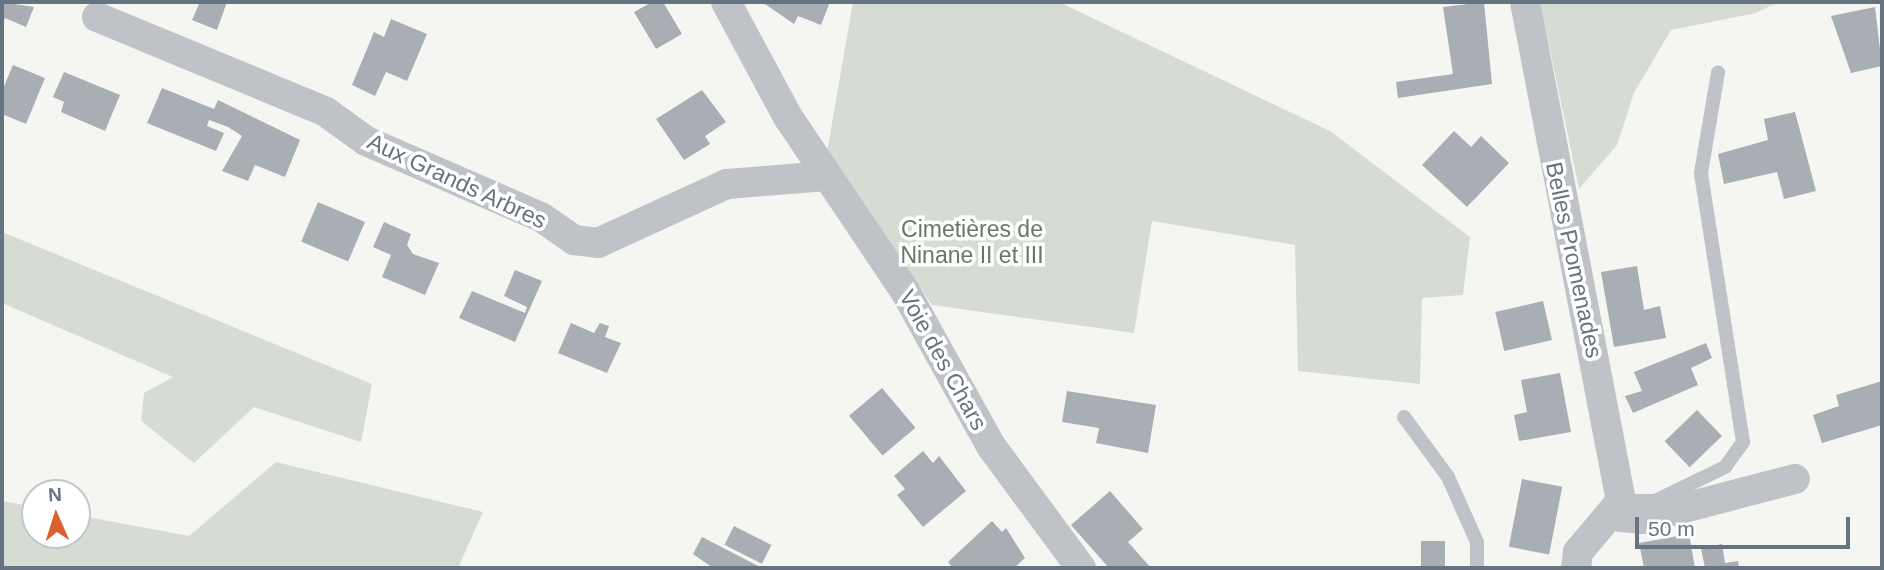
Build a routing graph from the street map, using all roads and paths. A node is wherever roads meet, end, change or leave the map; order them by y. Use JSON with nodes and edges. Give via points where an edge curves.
{"nodes":[{"id":1,"x":726,"y":2,"type":"edge"},
{"id":2,"x":1525,"y":2,"type":"edge"},
{"id":3,"x":97,"y":18,"type":"dead end"},
{"id":4,"x":1718,"y":72,"type":"dead end"},
{"id":5,"x":827,"y":176,"type":"junction"},
{"id":6,"x":1404,"y":417,"type":"dead end"},
{"id":7,"x":1795,"y":479,"type":"dead end"},
{"id":8,"x":1617,"y":509,"type":"junction"},
{"id":9,"x":1081,"y":568,"type":"edge"},
{"id":10,"x":1476,"y":568,"type":"edge"},
{"id":11,"x":1576,"y":568,"type":"edge"}],
"edges":[{"from":1,"to":5,"type":"street","name":"Voie des Chars"},
{"from":2,"to":8,"type":"street","name":"Belles Promenades"},
{"from":3,"to":5,"type":"street","name":"Aux Grands Arbres","via":[[326,112],[366,141],[541,217],[574,240],[598,243],[727,184]]},
{"from":4,"to":8,"type":"lane","via":[[1701,173],[1743,442],[1725,467],[1655,501]]},
{"from":5,"to":9,"type":"street","name":"Voie des Chars","via":[[905,291],[991,446]]},
{"from":6,"to":10,"type":"lane","via":[[1448,477],[1477,542]]},
{"from":7,"to":8,"type":"street","via":[[1642,519]]},
{"from":8,"to":11,"type":"street","via":[[1578,552]]}]}
